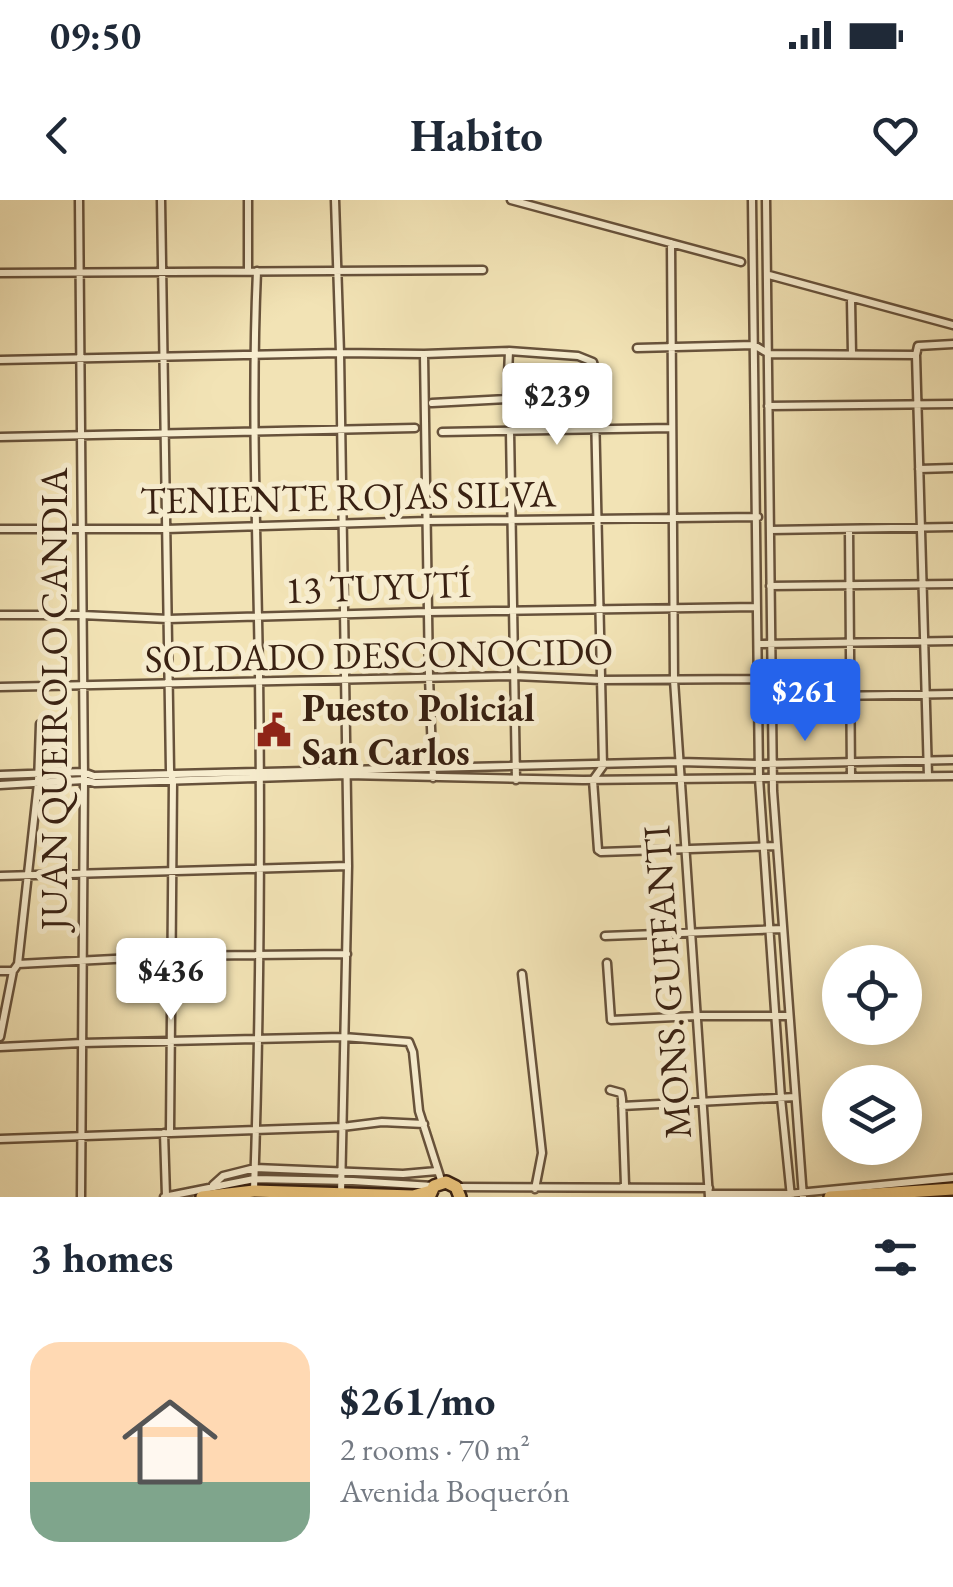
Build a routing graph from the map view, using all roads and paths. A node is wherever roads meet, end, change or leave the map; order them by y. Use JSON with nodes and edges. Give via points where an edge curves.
{"nodes":[{"id":1,"x":78,"y":200,"type":"edge"},
{"id":2,"x":161,"y":200,"type":"edge"},
{"id":3,"x":248,"y":200,"type":"edge"},
{"id":4,"x":335,"y":200,"type":"edge"},
{"id":5,"x":512,"y":200,"type":"edge"},
{"id":6,"x":752,"y":200,"type":"edge"},
{"id":7,"x":766,"y":200,"type":"edge"},
{"id":8,"x":671,"y":244,"type":"junction"},
{"id":9,"x":741,"y":262,"type":"dead end"},
{"id":10,"x":338,"y":270,"type":"junction"},
{"id":11,"x":482,"y":270,"type":"dead end"},
{"id":12,"x":163,"y":271,"type":"junction"},
{"id":13,"x":252,"y":271,"type":"junction"},
{"id":14,"x":79,"y":272,"type":"junction"},
{"id":15,"x":0,"y":273,"type":"edge"},
{"id":16,"x":769,"y":274,"type":"dead end"},
{"id":17,"x":851,"y":300,"type":"dead end"},
{"id":18,"x":953,"y":325,"type":"edge"},
{"id":19,"x":953,"y":344,"type":"edge"},
{"id":20,"x":754,"y":345,"type":"junction"},
{"id":21,"x":672,"y":347,"type":"junction"},
{"id":22,"x":636,"y":348,"type":"dead end"},
{"id":23,"x":509,"y":350,"type":"junction"},
{"id":24,"x":340,"y":353,"type":"junction"},
{"id":25,"x":424,"y":354,"type":"junction"},
{"id":26,"x":768,"y":354,"type":"junction"},
{"id":27,"x":852,"y":354,"type":"junction"},
{"id":28,"x":916,"y":355,"type":"junction"},
{"id":29,"x":254,"y":356,"type":"junction"},
{"id":30,"x":164,"y":357,"type":"junction"},
{"id":31,"x":80,"y":358,"type":"junction"},
{"id":32,"x":0,"y":360,"type":"edge"},
{"id":33,"x":432,"y":403,"type":"dead end"},
{"id":34,"x":917,"y":404,"type":"junction"},
{"id":35,"x":953,"y":404,"type":"edge"},
{"id":36,"x":768,"y":406,"type":"junction"},
{"id":37,"x":415,"y":428,"type":"dead end"},
{"id":38,"x":672,"y":428,"type":"junction"},
{"id":39,"x":597,"y":430,"type":"junction"},
{"id":40,"x":341,"y":431,"type":"junction"},
{"id":41,"x":510,"y":431,"type":"junction"},
{"id":42,"x":255,"y":432,"type":"junction"},
{"id":43,"x":442,"y":432,"type":"dead end"},
{"id":44,"x":164,"y":434,"type":"junction"},
{"id":45,"x":80,"y":436,"type":"junction"},
{"id":46,"x":0,"y":438,"type":"edge"},
{"id":47,"x":919,"y":468,"type":"junction"},
{"id":48,"x":953,"y":468,"type":"edge"},
{"id":49,"x":758,"y":517,"type":"junction"},
{"id":50,"x":672,"y":518,"type":"junction"},
{"id":51,"x":598,"y":519,"type":"junction"},
{"id":52,"x":512,"y":520,"type":"junction"},
{"id":53,"x":427,"y":521,"type":"junction"},
{"id":54,"x":342,"y":524,"type":"junction"},
{"id":55,"x":254,"y":527,"type":"junction"},
{"id":56,"x":953,"y":527,"type":"edge"},
{"id":57,"x":920,"y":528,"type":"junction"},
{"id":58,"x":0,"y":529,"type":"edge"},
{"id":59,"x":850,"y":529,"type":"junction"},
{"id":60,"x":81,"y":530,"type":"junction"},
{"id":61,"x":166,"y":530,"type":"junction"},
{"id":62,"x":770,"y":530,"type":"junction"},
{"id":63,"x":922,"y":584,"type":"junction"},
{"id":64,"x":953,"y":584,"type":"edge"},
{"id":65,"x":770,"y":586,"type":"junction"},
{"id":66,"x":849,"y":586,"type":"junction"},
{"id":67,"x":674,"y":608,"type":"junction"},
{"id":68,"x":757,"y":608,"type":"junction"},
{"id":69,"x":599,"y":609,"type":"junction"},
{"id":70,"x":512,"y":611,"type":"junction"},
{"id":71,"x":427,"y":612,"type":"junction"},
{"id":72,"x":343,"y":614,"type":"junction"},
{"id":73,"x":0,"y":615,"type":"edge"},
{"id":74,"x":82,"y":615,"type":"junction"},
{"id":75,"x":258,"y":618,"type":"junction"},
{"id":76,"x":168,"y":619,"type":"junction"},
{"id":77,"x":924,"y":641,"type":"junction"},
{"id":78,"x":953,"y":641,"type":"edge"},
{"id":79,"x":851,"y":642,"type":"junction"},
{"id":80,"x":758,"y":644,"type":"junction"},
{"id":81,"x":771,"y":644,"type":"junction"},
{"id":82,"x":514,"y":676,"type":"junction"},
{"id":83,"x":428,"y":677,"type":"junction"},
{"id":84,"x":758,"y":679,"type":"junction"},
{"id":85,"x":344,"y":680,"type":"junction"},
{"id":86,"x":601,"y":680,"type":"junction"},
{"id":87,"x":674,"y":680,"type":"junction"},
{"id":88,"x":259,"y":682,"type":"junction"},
{"id":89,"x":167,"y":684,"type":"junction"},
{"id":90,"x":82,"y":686,"type":"junction"},
{"id":91,"x":0,"y":687,"type":"edge"},
{"id":92,"x":926,"y":694,"type":"junction"},
{"id":93,"x":953,"y":694,"type":"edge"},
{"id":94,"x":772,"y":697,"type":"junction"},
{"id":95,"x":851,"y":697,"type":"junction"},
{"id":96,"x":40,"y":724,"type":"dead end"},
{"id":97,"x":928,"y":760,"type":"junction"},
{"id":98,"x":953,"y":760,"type":"edge"},
{"id":99,"x":852,"y":761,"type":"junction"},
{"id":100,"x":679,"y":762,"type":"junction"},
{"id":101,"x":759,"y":764,"type":"junction"},
{"id":102,"x":772,"y":764,"type":"junction"},
{"id":103,"x":516,"y":766,"type":"junction"},
{"id":104,"x":602,"y":766,"type":"junction"},
{"id":105,"x":432,"y":767,"type":"junction"},
{"id":106,"x":347,"y":772,"type":"junction"},
{"id":107,"x":0,"y":775,"type":"edge"},
{"id":108,"x":259,"y":775,"type":"junction"},
{"id":109,"x":84,"y":776,"type":"junction"},
{"id":110,"x":928,"y":776,"type":"junction"},
{"id":111,"x":953,"y":776,"type":"edge"},
{"id":112,"x":680,"y":777,"type":"junction"},
{"id":113,"x":851,"y":777,"type":"junction"},
{"id":114,"x":172,"y":778,"type":"junction"},
{"id":115,"x":433,"y":778,"type":"junction"},
{"id":116,"x":759,"y":778,"type":"junction"},
{"id":117,"x":772,"y":778,"type":"junction"},
{"id":118,"x":38,"y":779,"type":"junction"},
{"id":119,"x":516,"y":780,"type":"junction"},
{"id":120,"x":593,"y":780,"type":"junction"},
{"id":121,"x":0,"y":786,"type":"edge"},
{"id":122,"x":777,"y":846,"type":"junction"},
{"id":123,"x":763,"y":847,"type":"junction"},
{"id":124,"x":685,"y":848,"type":"junction"},
{"id":125,"x":348,"y":866,"type":"junction"},
{"id":126,"x":260,"y":868,"type":"junction"},
{"id":127,"x":172,"y":870,"type":"junction"},
{"id":128,"x":82,"y":873,"type":"junction"},
{"id":129,"x":0,"y":876,"type":"edge"},
{"id":130,"x":29,"y":876,"type":"junction"},
{"id":131,"x":783,"y":929,"type":"junction"},
{"id":132,"x":769,"y":930,"type":"junction"},
{"id":133,"x":691,"y":931,"type":"junction"},
{"id":134,"x":605,"y":936,"type":"dead end"},
{"id":135,"x":259,"y":954,"type":"junction"},
{"id":136,"x":347,"y":954,"type":"junction"},
{"id":137,"x":172,"y":956,"type":"junction"},
{"id":138,"x":82,"y":960,"type":"junction"},
{"id":139,"x":607,"y":963,"type":"dead end"},
{"id":140,"x":15,"y":967,"type":"junction"},
{"id":141,"x":0,"y":971,"type":"edge"},
{"id":142,"x":522,"y":974,"type":"dead end"},
{"id":143,"x":776,"y":1015,"type":"junction"},
{"id":144,"x":697,"y":1016,"type":"junction"},
{"id":145,"x":790,"y":1016,"type":"junction"},
{"id":146,"x":0,"y":1036,"type":"edge"},
{"id":147,"x":343,"y":1037,"type":"junction"},
{"id":148,"x":258,"y":1038,"type":"junction"},
{"id":149,"x":170,"y":1041,"type":"junction"},
{"id":150,"x":82,"y":1042,"type":"junction"},
{"id":151,"x":0,"y":1047,"type":"edge"},
{"id":152,"x":610,"y":1090,"type":"dead end"},
{"id":153,"x":795,"y":1097,"type":"junction"},
{"id":154,"x":782,"y":1098,"type":"junction"},
{"id":155,"x":702,"y":1102,"type":"junction"},
{"id":156,"x":622,"y":1106,"type":"junction"},
{"id":157,"x":424,"y":1124,"type":"junction"},
{"id":158,"x":342,"y":1127,"type":"junction"},
{"id":159,"x":256,"y":1129,"type":"junction"},
{"id":160,"x":167,"y":1132,"type":"junction"},
{"id":161,"x":82,"y":1138,"type":"junction"},
{"id":162,"x":0,"y":1139,"type":"edge"},
{"id":163,"x":255,"y":1168,"type":"junction"},
{"id":164,"x":953,"y":1178,"type":"edge"},
{"id":165,"x":342,"y":1182,"type":"junction"},
{"id":166,"x":254,"y":1185,"type":"junction"},
{"id":167,"x":213,"y":1186,"type":"junction"},
{"id":168,"x":435,"y":1186,"type":"edge"},
{"id":169,"x":621,"y":1188,"type":"junction"},
{"id":170,"x":534,"y":1189,"type":"junction"},
{"id":171,"x":953,"y":1189,"type":"edge"},
{"id":172,"x":458,"y":1191,"type":"edge"},
{"id":173,"x":579,"y":1193,"type":"edge"},
{"id":174,"x":709,"y":1193,"type":"edge"},
{"id":175,"x":803,"y":1194,"type":"edge"},
{"id":176,"x":234,"y":1195,"type":"edge"},
{"id":177,"x":791,"y":1195,"type":"edge"},
{"id":178,"x":363,"y":1196,"type":"edge"},
{"id":179,"x":81,"y":1197,"type":"edge"},
{"id":180,"x":165,"y":1197,"type":"edge"},
{"id":181,"x":202,"y":1197,"type":"edge"},
{"id":182,"x":413,"y":1197,"type":"edge"},
{"id":183,"x":471,"y":1197,"type":"edge"},
{"id":184,"x":830,"y":1197,"type":"edge"}],
"edges":[{"from":1,"to":14,"type":"street","name":"JUAN QUEIROLO CANDIA"},
{"from":2,"to":12,"type":"street"},
{"from":3,"to":13,"type":"street"},
{"from":4,"to":10,"type":"street"},
{"from":5,"to":8,"type":"street"},
{"from":6,"to":20,"type":"street"},
{"from":7,"to":26,"type":"street"},
{"from":8,"to":9,"type":"street"},
{"from":8,"to":21,"type":"street","name":"MONS. GUFFANTI"},
{"from":10,"to":11,"type":"street"},
{"from":10,"to":13,"type":"street"},
{"from":10,"to":24,"type":"street"},
{"from":12,"to":13,"type":"street"},
{"from":12,"to":14,"type":"street"},
{"from":12,"to":30,"type":"street"},
{"from":13,"to":29,"type":"street"},
{"from":14,"to":15,"type":"street"},
{"from":14,"to":31,"type":"street","name":"JUAN QUEIROLO CANDIA"},
{"from":16,"to":18,"type":"street"},
{"from":17,"to":27,"type":"street"},
{"from":19,"to":28,"type":"street","via":[[924,344]]},
{"from":20,"to":21,"type":"street"},
{"from":20,"to":26,"type":"street"},
{"from":20,"to":49,"type":"street"},
{"from":21,"to":22,"type":"street"},
{"from":21,"to":38,"type":"street","name":"MONS. GUFFANTI"},
{"from":23,"to":25,"type":"street"},
{"from":23,"to":33,"type":"street","via":[[506,400]]},
{"from":23,"to":39,"type":"street","via":[[593,362]]},
{"from":24,"to":25,"type":"street"},
{"from":24,"to":29,"type":"street"},
{"from":24,"to":40,"type":"street"},
{"from":25,"to":53,"type":"street"},
{"from":26,"to":27,"type":"street"},
{"from":26,"to":36,"type":"street"},
{"from":27,"to":28,"type":"street"},
{"from":28,"to":34,"type":"street"},
{"from":29,"to":30,"type":"street"},
{"from":29,"to":42,"type":"street"},
{"from":30,"to":31,"type":"street"},
{"from":30,"to":44,"type":"street"},
{"from":31,"to":32,"type":"street"},
{"from":31,"to":45,"type":"street","name":"JUAN QUEIROLO CANDIA"},
{"from":34,"to":35,"type":"street"},
{"from":34,"to":36,"type":"street"},
{"from":34,"to":47,"type":"street"},
{"from":36,"to":62,"type":"street"},
{"from":37,"to":40,"type":"street"},
{"from":38,"to":39,"type":"street"},
{"from":38,"to":50,"type":"street","name":"MONS. GUFFANTI"},
{"from":39,"to":41,"type":"street"},
{"from":39,"to":51,"type":"street"},
{"from":40,"to":42,"type":"street"},
{"from":40,"to":54,"type":"street"},
{"from":41,"to":43,"type":"street"},
{"from":41,"to":52,"type":"street"},
{"from":42,"to":44,"type":"street"},
{"from":42,"to":55,"type":"street"},
{"from":44,"to":45,"type":"street"},
{"from":44,"to":61,"type":"street"},
{"from":45,"to":46,"type":"street"},
{"from":45,"to":60,"type":"street","name":"JUAN QUEIROLO CANDIA"},
{"from":47,"to":48,"type":"street"},
{"from":47,"to":57,"type":"street"},
{"from":49,"to":50,"type":"street","name":"TENIENTE ROJAS SILVA"},
{"from":49,"to":68,"type":"street"},
{"from":50,"to":51,"type":"street","name":"TENIENTE ROJAS SILVA"},
{"from":50,"to":67,"type":"street","name":"MONS. GUFFANTI"},
{"from":51,"to":52,"type":"street","name":"TENIENTE ROJAS SILVA"},
{"from":51,"to":69,"type":"street"},
{"from":52,"to":53,"type":"street","name":"TENIENTE ROJAS SILVA"},
{"from":52,"to":70,"type":"street"},
{"from":53,"to":54,"type":"street","name":"TENIENTE ROJAS SILVA"},
{"from":53,"to":71,"type":"street"},
{"from":54,"to":55,"type":"street","name":"TENIENTE ROJAS SILVA"},
{"from":54,"to":72,"type":"street"},
{"from":55,"to":61,"type":"street","name":"TENIENTE ROJAS SILVA"},
{"from":55,"to":75,"type":"street"},
{"from":56,"to":57,"type":"street"},
{"from":57,"to":59,"type":"street"},
{"from":57,"to":63,"type":"street"},
{"from":58,"to":60,"type":"street","name":"TENIENTE ROJAS SILVA"},
{"from":59,"to":62,"type":"street"},
{"from":59,"to":66,"type":"street"},
{"from":60,"to":61,"type":"street","name":"TENIENTE ROJAS SILVA"},
{"from":60,"to":74,"type":"street","name":"JUAN QUEIROLO CANDIA"},
{"from":61,"to":76,"type":"street"},
{"from":62,"to":65,"type":"street"},
{"from":63,"to":64,"type":"street"},
{"from":63,"to":66,"type":"street"},
{"from":63,"to":77,"type":"street"},
{"from":65,"to":66,"type":"street"},
{"from":65,"to":81,"type":"street"},
{"from":66,"to":79,"type":"street"},
{"from":67,"to":68,"type":"street","name":"13 TUYUTÍ"},
{"from":67,"to":69,"type":"street","name":"13 TUYUTÍ"},
{"from":67,"to":87,"type":"street","name":"MONS. GUFFANTI"},
{"from":68,"to":80,"type":"street"},
{"from":69,"to":70,"type":"street","name":"13 TUYUTÍ"},
{"from":69,"to":86,"type":"street"},
{"from":70,"to":71,"type":"street","name":"13 TUYUTÍ"},
{"from":70,"to":82,"type":"street"},
{"from":71,"to":72,"type":"street","name":"13 TUYUTÍ"},
{"from":71,"to":83,"type":"street"},
{"from":72,"to":75,"type":"street","name":"13 TUYUTÍ"},
{"from":72,"to":85,"type":"street"},
{"from":73,"to":74,"type":"street","name":"13 TUYUTÍ"},
{"from":74,"to":76,"type":"street","name":"13 TUYUTÍ"},
{"from":74,"to":90,"type":"street","name":"JUAN QUEIROLO CANDIA"},
{"from":75,"to":76,"type":"street","name":"13 TUYUTÍ"},
{"from":75,"to":88,"type":"street"},
{"from":76,"to":89,"type":"street"},
{"from":77,"to":78,"type":"street"},
{"from":77,"to":79,"type":"street"},
{"from":77,"to":92,"type":"street"},
{"from":79,"to":81,"type":"street"},
{"from":79,"to":95,"type":"street"},
{"from":80,"to":81,"type":"street"},
{"from":80,"to":84,"type":"street"},
{"from":81,"to":94,"type":"street"},
{"from":82,"to":83,"type":"street","name":"SOLDADO DESCONOCIDO"},
{"from":82,"to":86,"type":"street","name":"SOLDADO DESCONOCIDO"},
{"from":82,"to":103,"type":"street"},
{"from":83,"to":85,"type":"street","name":"SOLDADO DESCONOCIDO"},
{"from":83,"to":105,"type":"street"},
{"from":84,"to":87,"type":"street","name":"SOLDADO DESCONOCIDO"},
{"from":84,"to":101,"type":"street"},
{"from":85,"to":88,"type":"street","name":"SOLDADO DESCONOCIDO"},
{"from":85,"to":106,"type":"street"},
{"from":86,"to":87,"type":"street","name":"SOLDADO DESCONOCIDO"},
{"from":86,"to":104,"type":"street"},
{"from":87,"to":100,"type":"street","name":"MONS. GUFFANTI"},
{"from":88,"to":89,"type":"street","name":"SOLDADO DESCONOCIDO"},
{"from":88,"to":108,"type":"street"},
{"from":89,"to":90,"type":"street","name":"SOLDADO DESCONOCIDO"},
{"from":89,"to":114,"type":"street"},
{"from":90,"to":91,"type":"street","name":"SOLDADO DESCONOCIDO"},
{"from":90,"to":109,"type":"street","name":"JUAN QUEIROLO CANDIA"},
{"from":92,"to":93,"type":"street"},
{"from":92,"to":95,"type":"street"},
{"from":92,"to":97,"type":"street"},
{"from":94,"to":95,"type":"street"},
{"from":94,"to":102,"type":"street"},
{"from":95,"to":99,"type":"street"},
{"from":96,"to":118,"type":"street"},
{"from":97,"to":98,"type":"street"},
{"from":97,"to":99,"type":"street"},
{"from":97,"to":110,"type":"street"},
{"from":99,"to":102,"type":"street"},
{"from":99,"to":113,"type":"street"},
{"from":100,"to":101,"type":"street"},
{"from":100,"to":104,"type":"street"},
{"from":100,"to":112,"type":"street","name":"MONS. GUFFANTI"},
{"from":101,"to":102,"type":"street"},
{"from":101,"to":116,"type":"street"},
{"from":102,"to":117,"type":"street"},
{"from":103,"to":104,"type":"street"},
{"from":103,"to":105,"type":"street"},
{"from":103,"to":119,"type":"street"},
{"from":104,"to":120,"type":"street"},
{"from":105,"to":106,"type":"street"},
{"from":105,"to":115,"type":"street"},
{"from":106,"to":108,"type":"street"},
{"from":106,"to":115,"type":"street"},
{"from":106,"to":125,"type":"street"},
{"from":107,"to":118,"type":"street"},
{"from":108,"to":114,"type":"street"},
{"from":108,"to":126,"type":"street"},
{"from":109,"to":114,"type":"street"},
{"from":109,"to":118,"type":"street"},
{"from":109,"to":128,"type":"street","name":"JUAN QUEIROLO CANDIA"},
{"from":110,"to":111,"type":"street"},
{"from":110,"to":113,"type":"street"},
{"from":112,"to":116,"type":"street"},
{"from":112,"to":120,"type":"street"},
{"from":112,"to":124,"type":"street","name":"MONS. GUFFANTI"},
{"from":113,"to":117,"type":"street"},
{"from":114,"to":127,"type":"street"},
{"from":115,"to":119,"type":"street"},
{"from":116,"to":117,"type":"street"},
{"from":116,"to":123,"type":"street"},
{"from":117,"to":122,"type":"street"},
{"from":118,"to":121,"type":"street"},
{"from":118,"to":130,"type":"street"},
{"from":119,"to":120,"type":"street"},
{"from":120,"to":124,"type":"street","via":[[598,850]]},
{"from":122,"to":123,"type":"street"},
{"from":122,"to":131,"type":"street"},
{"from":123,"to":124,"type":"street"},
{"from":123,"to":132,"type":"street"},
{"from":124,"to":133,"type":"street","name":"MONS. GUFFANTI"},
{"from":125,"to":126,"type":"street"},
{"from":125,"to":136,"type":"street"},
{"from":126,"to":127,"type":"street"},
{"from":126,"to":135,"type":"street"},
{"from":127,"to":128,"type":"street"},
{"from":127,"to":137,"type":"street"},
{"from":128,"to":130,"type":"street"},
{"from":128,"to":138,"type":"street","name":"JUAN QUEIROLO CANDIA"},
{"from":129,"to":130,"type":"street"},
{"from":130,"to":140,"type":"street"},
{"from":131,"to":132,"type":"street"},
{"from":131,"to":145,"type":"street"},
{"from":132,"to":133,"type":"street"},
{"from":132,"to":143,"type":"street"},
{"from":133,"to":134,"type":"street"},
{"from":133,"to":144,"type":"street","name":"MONS. GUFFANTI"},
{"from":135,"to":136,"type":"street"},
{"from":135,"to":137,"type":"street"},
{"from":135,"to":148,"type":"street"},
{"from":136,"to":147,"type":"street"},
{"from":137,"to":138,"type":"street"},
{"from":137,"to":149,"type":"street"},
{"from":138,"to":140,"type":"street"},
{"from":138,"to":150,"type":"street","name":"JUAN QUEIROLO CANDIA"},
{"from":139,"to":144,"type":"street","via":[[612,1020]]},
{"from":140,"to":141,"type":"street"},
{"from":140,"to":146,"type":"street"},
{"from":142,"to":170,"type":"street","via":[[542,1153]]},
{"from":143,"to":144,"type":"street"},
{"from":143,"to":145,"type":"street"},
{"from":143,"to":154,"type":"street"},
{"from":144,"to":155,"type":"street","name":"MONS. GUFFANTI"},
{"from":145,"to":153,"type":"street"},
{"from":147,"to":148,"type":"street"},
{"from":147,"to":157,"type":"street","via":[[409,1042]]},
{"from":147,"to":158,"type":"street"},
{"from":148,"to":149,"type":"street"},
{"from":148,"to":159,"type":"street"},
{"from":149,"to":150,"type":"street"},
{"from":149,"to":160,"type":"street"},
{"from":150,"to":151,"type":"street"},
{"from":150,"to":161,"type":"street","name":"JUAN QUEIROLO CANDIA"},
{"from":152,"to":156,"type":"street","via":[[621,1093]]},
{"from":153,"to":154,"type":"street"},
{"from":153,"to":175,"type":"street"},
{"from":154,"to":155,"type":"street"},
{"from":154,"to":177,"type":"street"},
{"from":155,"to":156,"type":"street"},
{"from":155,"to":174,"type":"street","name":"MONS. GUFFANTI"},
{"from":156,"to":169,"type":"street"},
{"from":157,"to":158,"type":"street"},
{"from":157,"to":168,"type":"street"},
{"from":158,"to":159,"type":"street"},
{"from":158,"to":165,"type":"street"},
{"from":159,"to":160,"type":"street"},
{"from":159,"to":163,"type":"street"},
{"from":160,"to":161,"type":"street"},
{"from":160,"to":180,"type":"street"},
{"from":161,"to":162,"type":"street"},
{"from":161,"to":179,"type":"street","name":"JUAN QUEIROLO CANDIA"},
{"from":163,"to":165,"type":"street"},
{"from":163,"to":166,"type":"street"},
{"from":163,"to":167,"type":"street","via":[[223,1176]]},
{"from":164,"to":175,"type":"street"},
{"from":165,"to":166,"type":"highway"},
{"from":165,"to":168,"type":"street"},
{"from":165,"to":168,"type":"street","via":[[378,1171]]},
{"from":165,"to":178,"type":"highway"},
{"from":166,"to":167,"type":"street"},
{"from":166,"to":176,"type":"highway"},
{"from":167,"to":180,"type":"street"},
{"from":168,"to":172,"type":"highway","via":[[449,1182]]},
{"from":168,"to":182,"type":"highway"},
{"from":169,"to":173,"type":"street"},
{"from":169,"to":174,"type":"street"},
{"from":170,"to":172,"type":"street"},
{"from":170,"to":173,"type":"street"},
{"from":171,"to":184,"type":"highway"},
{"from":172,"to":183,"type":"highway"},
{"from":174,"to":177,"type":"street"},
{"from":175,"to":177,"type":"street"},
{"from":176,"to":181,"type":"highway"},
{"from":178,"to":182,"type":"highway"}]}
